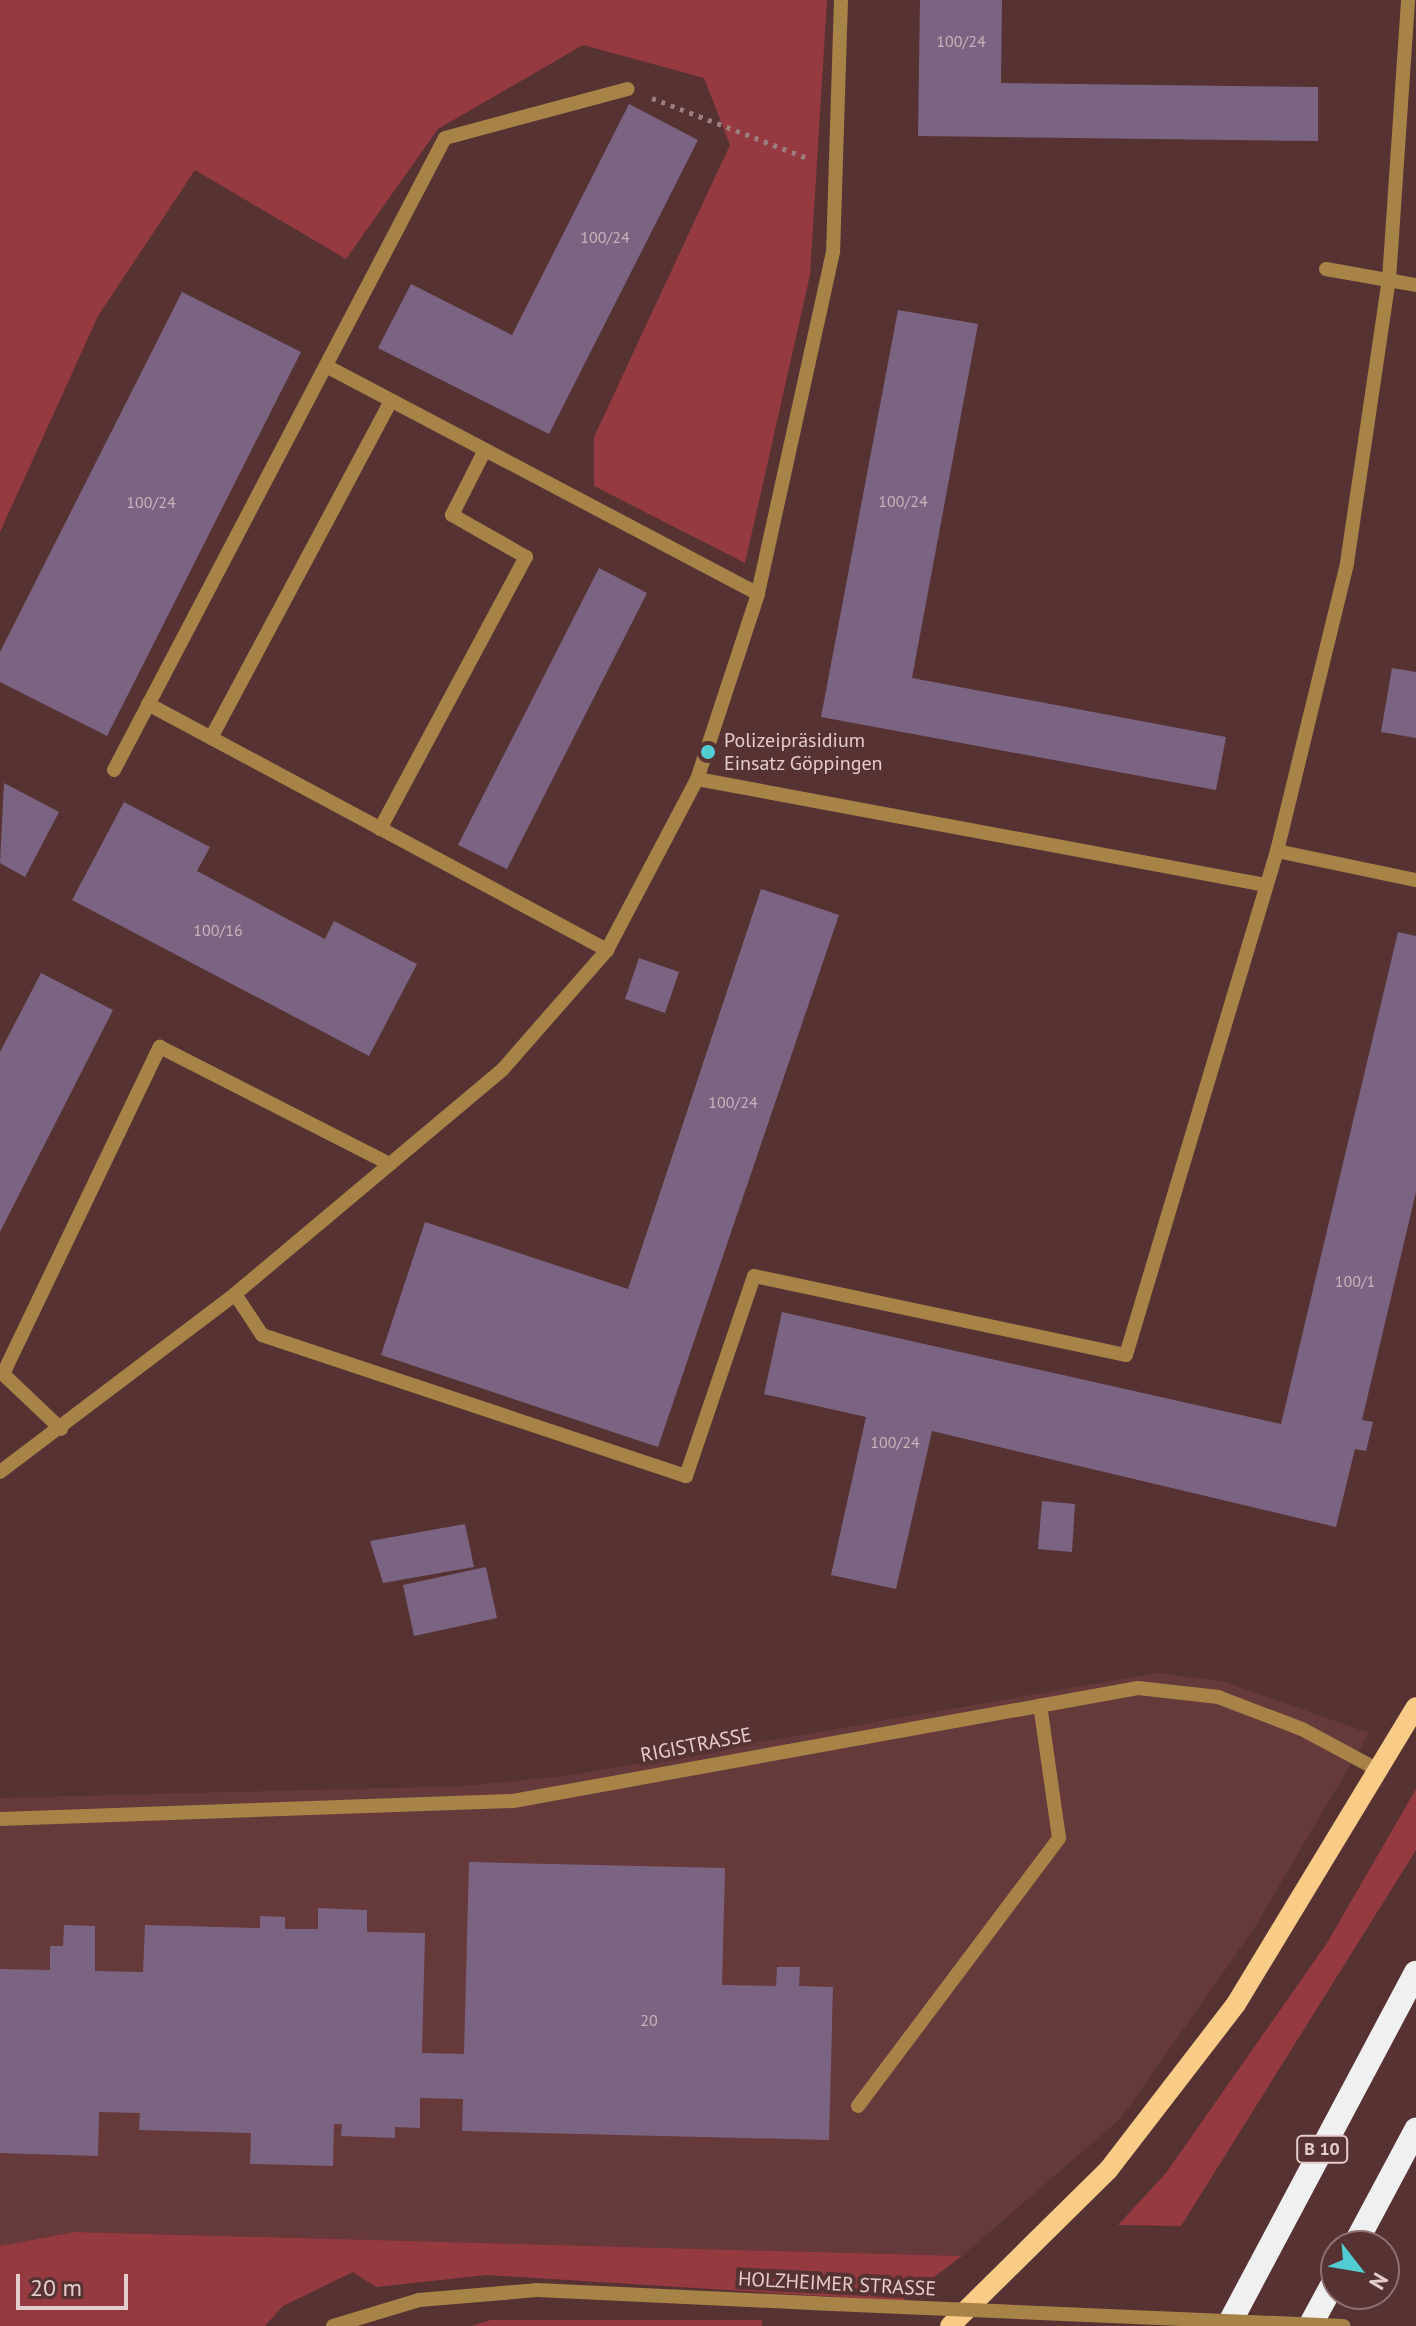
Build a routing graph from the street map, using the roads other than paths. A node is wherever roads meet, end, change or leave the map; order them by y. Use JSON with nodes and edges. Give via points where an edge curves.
{"nodes":[{"id":1,"x":841,"y":0,"type":"edge"},
{"id":2,"x":1408,"y":0,"type":"edge"},
{"id":3,"x":628,"y":89,"type":"road end"},
{"id":4,"x":1326,"y":269,"type":"dead end"},
{"id":5,"x":1389,"y":280,"type":"junction"},
{"id":6,"x":1416,"y":285,"type":"edge"},
{"id":7,"x":326,"y":366,"type":"junction"},
{"id":8,"x":391,"y":401,"type":"junction"},
{"id":9,"x":485,"y":450,"type":"junction"},
{"id":10,"x":758,"y":594,"type":"junction"},
{"id":11,"x":148,"y":704,"type":"junction"},
{"id":12,"x":211,"y":738,"type":"junction"},
{"id":13,"x":114,"y":770,"type":"dead end"},
{"id":14,"x":697,"y":779,"type":"junction"},
{"id":15,"x":380,"y":829,"type":"junction"},
{"id":16,"x":1277,"y":851,"type":"junction"},
{"id":17,"x":1416,"y":880,"type":"edge"},
{"id":18,"x":1266,"y":885,"type":"junction"},
{"id":19,"x":607,"y":950,"type":"junction"},
{"id":20,"x":390,"y":1164,"type":"junction"},
{"id":21,"x":235,"y":1294,"type":"junction"},
{"id":22,"x":61,"y":1429,"type":"junction"},
{"id":23,"x":0,"y":1472,"type":"edge"},
{"id":24,"x":1040,"y":1705,"type":"junction"},
{"id":25,"x":1416,"y":1707,"type":"edge"},
{"id":26,"x":1380,"y":1771,"type":"junction"},
{"id":27,"x":0,"y":1819,"type":"edge"},
{"id":28,"x":1416,"y":1973,"type":"edge"},
{"id":29,"x":858,"y":2106,"type":"dead end"},
{"id":30,"x":1416,"y":2130,"type":"edge"},
{"id":31,"x":1363,"y":2230,"type":"edge"},
{"id":32,"x":1320,"y":2308,"type":"edge"},
{"id":33,"x":333,"y":2326,"type":"edge"},
{"id":34,"x":950,"y":2326,"type":"edge"},
{"id":35,"x":1228,"y":2326,"type":"edge"},
{"id":36,"x":1310,"y":2326,"type":"edge"},
{"id":37,"x":1344,"y":2326,"type":"edge"}],
"edges":[{"from":1,"to":10,"type":"street","via":[[833,252]]},
{"from":2,"to":5,"type":"street"},
{"from":3,"to":7,"type":"street","via":[[445,138]]},
{"from":4,"to":5,"type":"street"},
{"from":5,"to":6,"type":"street"},
{"from":5,"to":16,"type":"street","via":[[1347,563]]},
{"from":7,"to":8,"type":"street"},
{"from":7,"to":11,"type":"street"},
{"from":8,"to":9,"type":"street"},
{"from":8,"to":12,"type":"street"},
{"from":9,"to":10,"type":"street"},
{"from":9,"to":15,"type":"street","via":[[452,515],[526,557]]},
{"from":10,"to":14,"type":"street"},
{"from":11,"to":12,"type":"street"},
{"from":11,"to":13,"type":"street"},
{"from":12,"to":15,"type":"street"},
{"from":14,"to":18,"type":"street"},
{"from":14,"to":19,"type":"street"},
{"from":15,"to":19,"type":"street"},
{"from":16,"to":17,"type":"street"},
{"from":16,"to":18,"type":"street"},
{"from":18,"to":21,"type":"street","via":[[1126,1355],[754,1276],[686,1476],[262,1335]]},
{"from":19,"to":20,"type":"street","via":[[503,1069]]},
{"from":20,"to":21,"type":"street"},
{"from":20,"to":22,"type":"street","via":[[160,1047],[3,1374]]},
{"from":21,"to":22,"type":"street"},
{"from":22,"to":23,"type":"street"},
{"from":24,"to":26,"type":"street","name":"RIGISTRASSE","via":[[1138,1688],[1218,1697],[1302,1729]]},
{"from":24,"to":27,"type":"street","name":"RIGISTRASSE","via":[[513,1801]]},
{"from":24,"to":29,"type":"street","via":[[1059,1838]]},
{"from":25,"to":26,"type":"main road"},
{"from":26,"to":34,"type":"main road","via":[[1236,2004],[1109,2169]]},
{"from":28,"to":35,"type":"highway","number":"B 10"},
{"from":30,"to":31,"type":"highway"},
{"from":32,"to":36,"type":"highway"},
{"from":33,"to":37,"type":"street","name":"HOLZHEIMER STRASSE","bridge":true,"via":[[419,2300],[537,2290]]}]}
